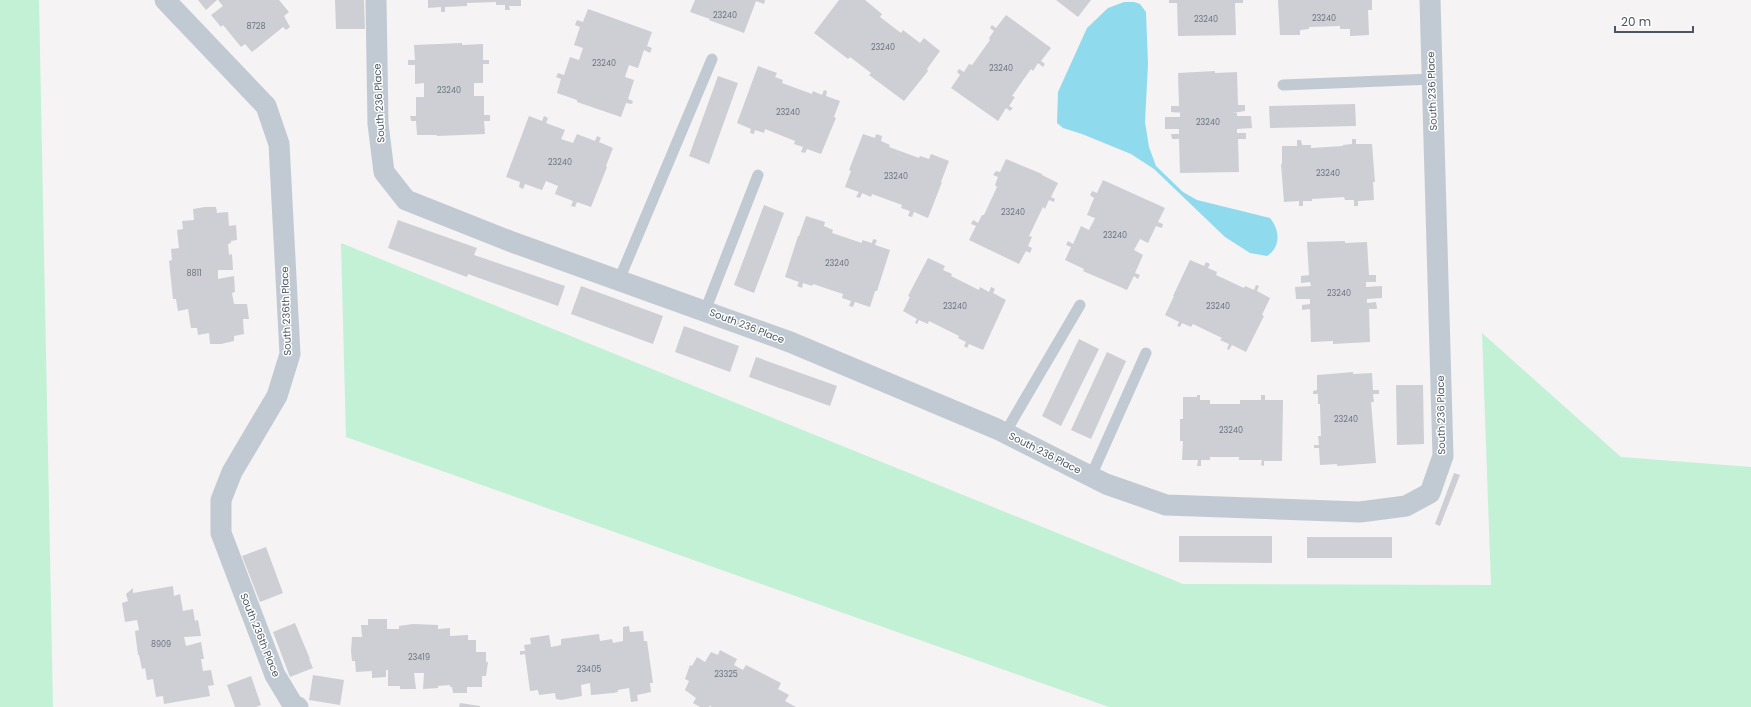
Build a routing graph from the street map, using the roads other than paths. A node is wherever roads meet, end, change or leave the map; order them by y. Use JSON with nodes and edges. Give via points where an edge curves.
{"nodes":[{"id":1,"x":165,"y":0,"type":"edge"},
{"id":2,"x":376,"y":0,"type":"edge"},
{"id":3,"x":1430,"y":0,"type":"edge"},
{"id":4,"x":712,"y":59,"type":"dead end"},
{"id":5,"x":1432,"y":79,"type":"junction"},
{"id":6,"x":1283,"y":85,"type":"dead end"},
{"id":7,"x":758,"y":175,"type":"dead end"},
{"id":8,"x":619,"y":280,"type":"junction"},
{"id":9,"x":1080,"y":305,"type":"dead end"},
{"id":10,"x":705,"y":310,"type":"junction"},
{"id":11,"x":1146,"y":353,"type":"dead end"},
{"id":12,"x":1005,"y":433,"type":"junction"},
{"id":13,"x":1091,"y":476,"type":"junction"},
{"id":14,"x":296,"y":706,"type":"edge"}],
"edges":[{"from":1,"to":14,"type":"street","name":"South 236th Place","via":[[266,106],[279,144],[290,354],[277,396],[232,472],[221,500],[221,533],[275,675]]},
{"from":2,"to":8,"type":"street","name":"South 236 Place","via":[[378,124],[384,172],[406,200],[512,242]]},
{"from":3,"to":5,"type":"street","name":"South 236 Place"},
{"from":4,"to":8,"type":"lane"},
{"from":5,"to":6,"type":"lane"},
{"from":5,"to":13,"type":"street","name":"South 236 Place","via":[[1443,456],[1430,493],[1406,506],[1360,512],[1166,505],[1106,484]]},
{"from":7,"to":10,"type":"lane"},
{"from":8,"to":10,"type":"street","name":"South 236 Place"},
{"from":9,"to":12,"type":"lane"},
{"from":10,"to":12,"type":"street","name":"South 236 Place","via":[[790,342]]},
{"from":11,"to":13,"type":"lane"},
{"from":12,"to":13,"type":"street","name":"South 236 Place"}]}
